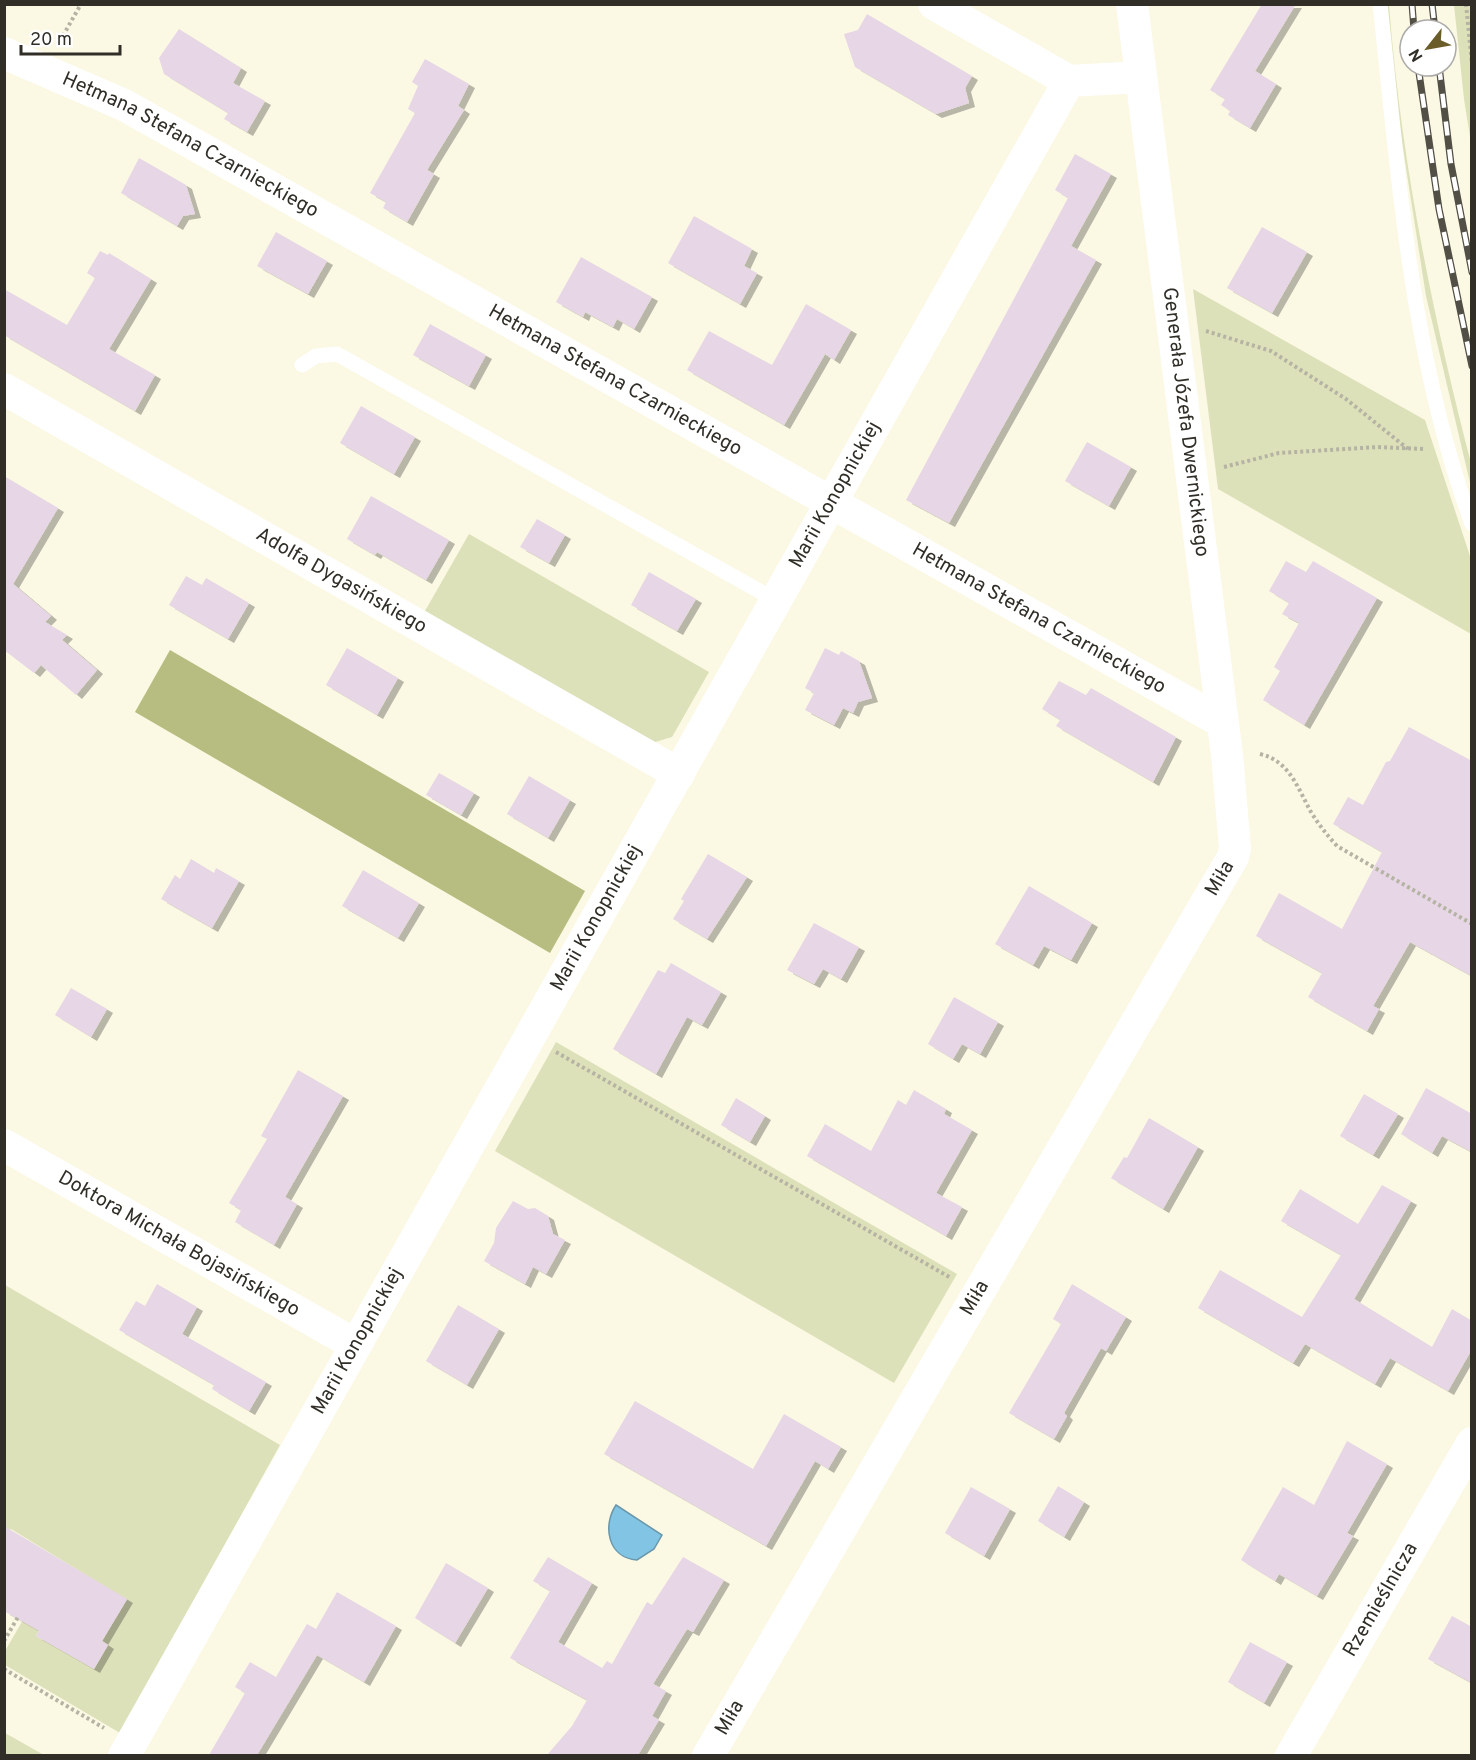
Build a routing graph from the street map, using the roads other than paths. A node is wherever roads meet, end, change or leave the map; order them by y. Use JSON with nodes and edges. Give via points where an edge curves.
{"nodes":[{"id":1,"x":934,"y":4,"type":"edge"},
{"id":2,"x":1132,"y":4,"type":"edge"},
{"id":3,"x":1380,"y":4,"type":"edge"},
{"id":4,"x":4,"y":53,"type":"edge"},
{"id":5,"x":1141,"y":77,"type":"junction"},
{"id":6,"x":1069,"y":81,"type":"junction"},
{"id":7,"x":302,"y":365,"type":"dead end"},
{"id":8,"x":4,"y":389,"type":"edge"},
{"id":9,"x":832,"y":504,"type":"junction"},
{"id":10,"x":1472,"y":524,"type":"edge"},
{"id":11,"x":777,"y":601,"type":"junction"},
{"id":12,"x":1222,"y":722,"type":"junction"},
{"id":13,"x":679,"y":774,"type":"junction"},
{"id":14,"x":1236,"y":839,"type":"joint"},
{"id":15,"x":4,"y":1145,"type":"edge"},
{"id":16,"x":354,"y":1344,"type":"junction"},
{"id":17,"x":1472,"y":1443,"type":"edge"},
{"id":18,"x":124,"y":1755,"type":"edge"},
{"id":19,"x":708,"y":1755,"type":"edge"},
{"id":20,"x":1291,"y":1755,"type":"edge"}],
"edges":[{"from":1,"to":6,"type":"street"},
{"from":2,"to":5,"type":"street","name":"Generała Józefa Dwernickiego"},
{"from":3,"to":10,"type":"lane","via":[[1409,268],[1446,450]]},
{"from":4,"to":9,"type":"street","name":"Hetmana Stefana Czarnieckiego","via":[[124,105]]},
{"from":5,"to":6,"type":"street"},
{"from":5,"to":12,"type":"street","name":"Generała Józefa Dwernickiego"},
{"from":6,"to":9,"type":"street","name":"Marii Konopnickiej"},
{"from":7,"to":11,"type":"lane","via":[[316,356],[337,354]]},
{"from":8,"to":13,"type":"street","name":"Adolfa Dygasińskiego"},
{"from":9,"to":11,"type":"street","name":"Marii Konopnickiej"},
{"from":9,"to":12,"type":"street","name":"Hetmana Stefana Czarnieckiego"},
{"from":11,"to":13,"type":"street","name":"Marii Konopnickiej"},
{"from":12,"to":14,"type":"street","name":"Generała Józefa Dwernickiego"},
{"from":13,"to":16,"type":"street","name":"Marii Konopnickiej"},
{"from":14,"to":19,"type":"street","name":"Miła","via":[[1233,857]]},
{"from":15,"to":16,"type":"street","name":"Doktora Michała Bojasińskiego"},
{"from":16,"to":18,"type":"street","name":"Marii Konopnickiej"},
{"from":17,"to":20,"type":"street","name":"Rzemieślnicza"}]}
